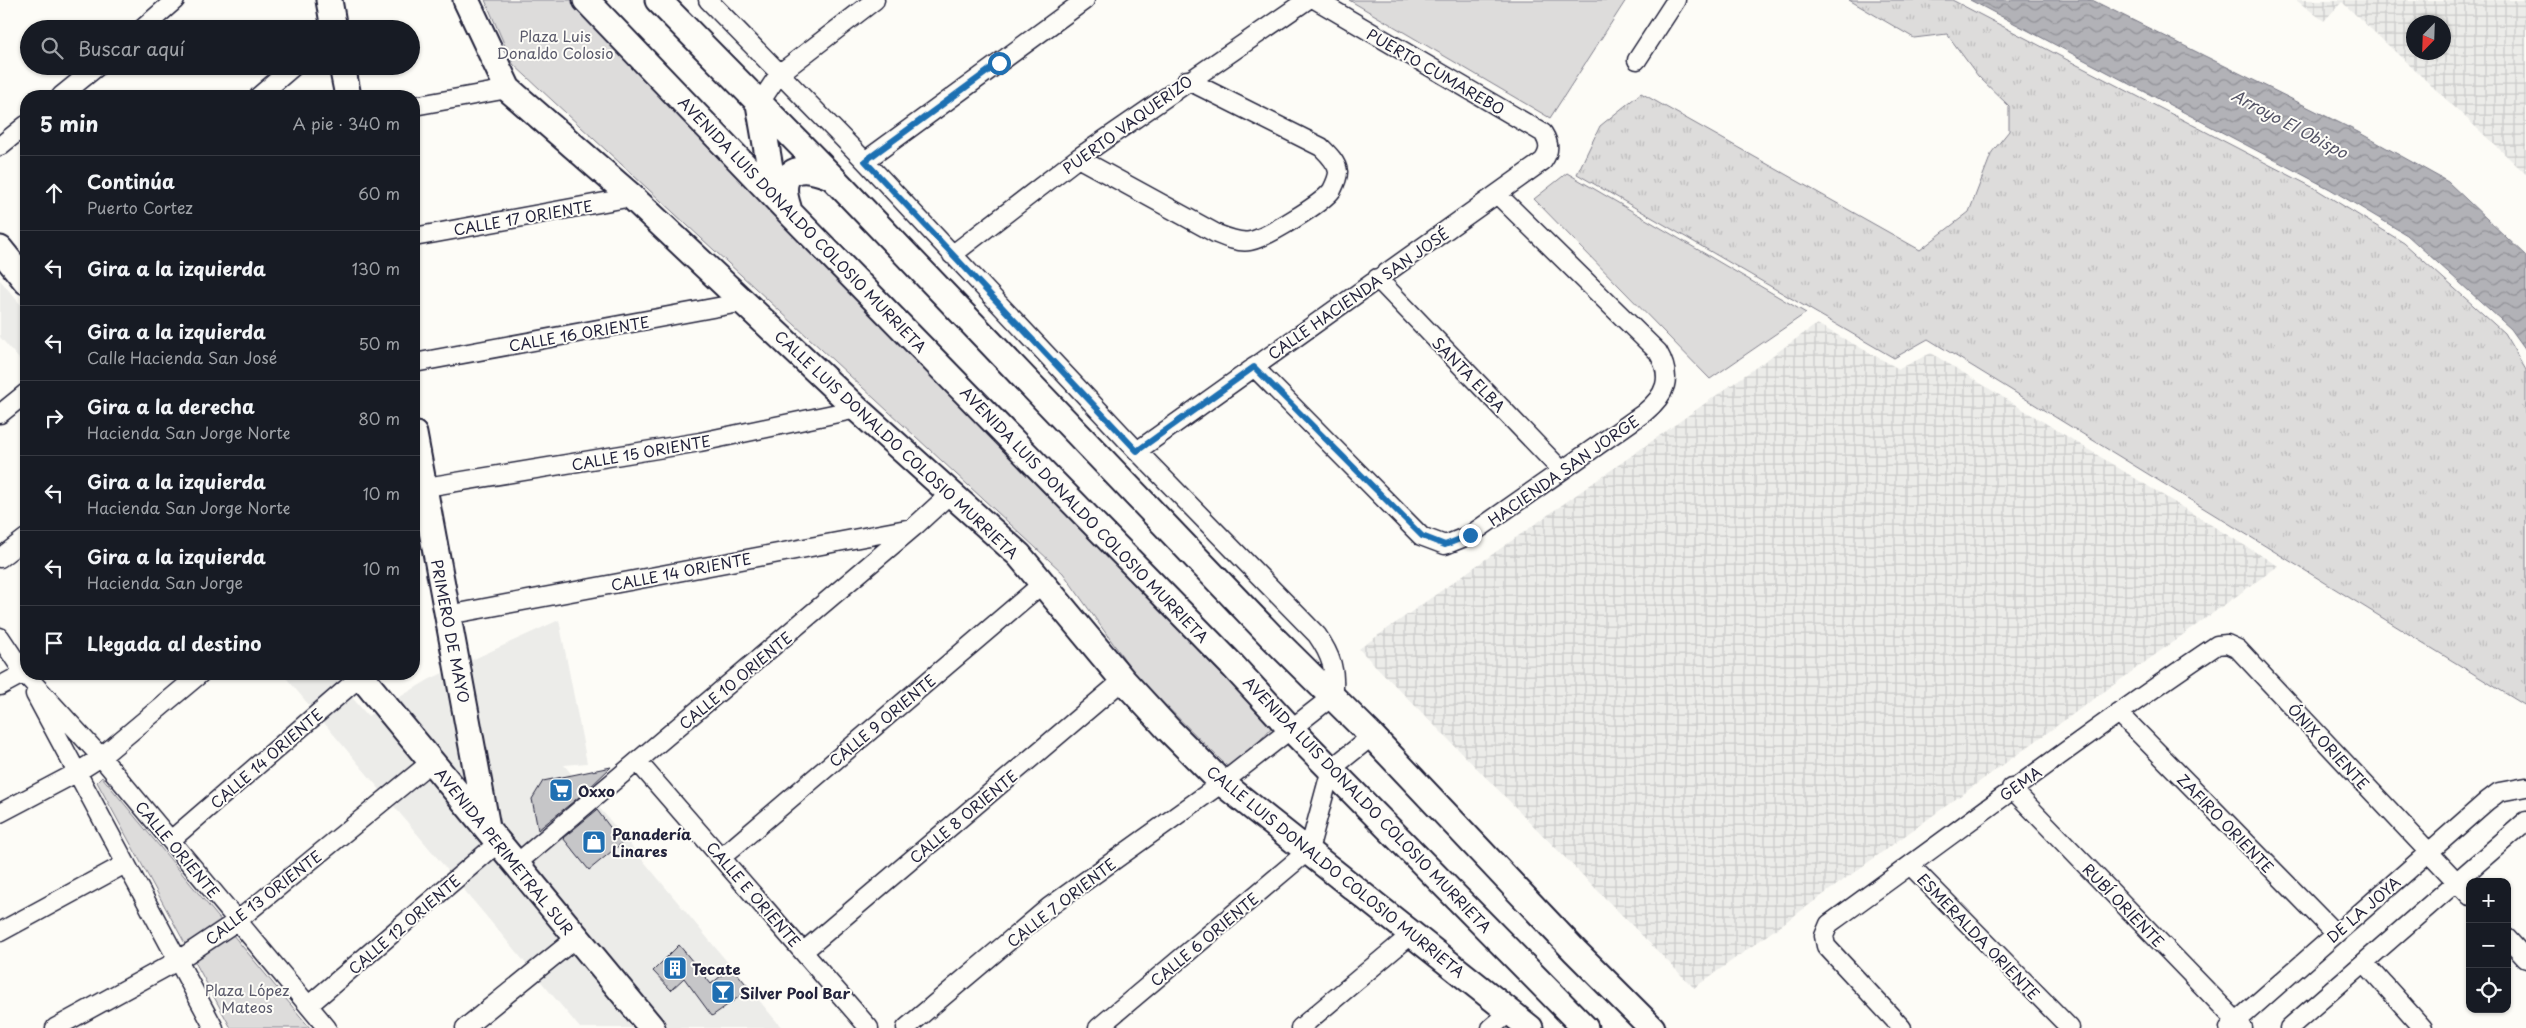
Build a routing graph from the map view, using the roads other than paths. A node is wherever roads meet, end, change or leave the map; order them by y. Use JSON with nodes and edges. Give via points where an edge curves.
{"nodes":[{"id":1,"x":176,"y":0,"type":"edge"},
{"id":2,"x":329,"y":0,"type":"edge"},
{"id":3,"x":466,"y":0,"type":"edge"},
{"id":4,"x":586,"y":0,"type":"edge"},
{"id":5,"x":658,"y":0,"type":"edge"},
{"id":6,"x":708,"y":0,"type":"edge"},
{"id":7,"x":875,"y":0,"type":"edge"},
{"id":8,"x":1085,"y":0,"type":"edge"},
{"id":9,"x":1307,"y":0,"type":"edge"},
{"id":10,"x":1316,"y":0,"type":"edge"},
{"id":11,"x":1676,"y":0,"type":"edge"},
{"id":12,"x":153,"y":20,"type":"edge"},
{"id":13,"x":332,"y":20,"type":"edge"},
{"id":14,"x":1637,"y":60,"type":"dead end"},
{"id":15,"x":779,"y":74,"type":"junction"},
{"id":16,"x":87,"y":75,"type":"edge"},
{"id":17,"x":284,"y":75,"type":"edge"},
{"id":18,"x":344,"y":75,"type":"edge"},
{"id":19,"x":1187,"y":80,"type":"junction"},
{"id":20,"x":508,"y":89,"type":"junction"},
{"id":21,"x":68,"y":90,"type":"edge"},
{"id":22,"x":266,"y":90,"type":"edge"},
{"id":23,"x":347,"y":90,"type":"edge"},
{"id":24,"x":420,"y":105,"type":"edge"},
{"id":25,"x":763,"y":114,"type":"junction"},
{"id":26,"x":20,"y":130,"type":"edge"},
{"id":27,"x":720,"y":140,"type":"junction"},
{"id":28,"x":0,"y":146,"type":"edge"},
{"id":29,"x":1549,"y":147,"type":"joint"},
{"id":30,"x":1078,"y":158,"type":"junction"},
{"id":31,"x":865,"y":161,"type":"junction"},
{"id":32,"x":832,"y":177,"type":"junction"},
{"id":33,"x":1498,"y":195,"type":"junction"},
{"id":34,"x":632,"y":197,"type":"junction"},
{"id":35,"x":782,"y":205,"type":"junction"},
{"id":36,"x":420,"y":236,"type":"edge"},
{"id":37,"x":952,"y":255,"type":"junction"},
{"id":38,"x":3,"y":258,"type":"edge"},
{"id":39,"x":20,"y":275,"type":"edge"},
{"id":40,"x":1376,"y":278,"type":"junction"},
{"id":41,"x":745,"y":302,"type":"junction"},
{"id":42,"x":420,"y":362,"type":"edge"},
{"id":43,"x":1254,"y":367,"type":"junction"},
{"id":44,"x":20,"y":398,"type":"edge"},
{"id":45,"x":857,"y":409,"type":"junction"},
{"id":46,"x":0,"y":414,"type":"edge"},
{"id":47,"x":1137,"y":451,"type":"junction"},
{"id":48,"x":1561,"y":470,"type":"junction"},
{"id":49,"x":420,"y":489,"type":"edge"},
{"id":50,"x":951,"y":493,"type":"junction"},
{"id":51,"x":420,"y":497,"type":"edge"},
{"id":52,"x":914,"y":527,"type":"junction"},
{"id":53,"x":20,"y":543,"type":"edge"},
{"id":54,"x":0,"y":558,"type":"edge"},
{"id":55,"x":1042,"y":584,"type":"junction"},
{"id":56,"x":448,"y":615,"type":"junction"},
{"id":57,"x":0,"y":636,"type":"edge"},
{"id":58,"x":2227,"y":644,"type":"joint"},
{"id":59,"x":20,"y":665,"type":"edge"},
{"id":60,"x":20,"y":675,"type":"edge"},
{"id":61,"x":29,"y":680,"type":"edge"},
{"id":62,"x":32,"y":680,"type":"edge"},
{"id":63,"x":193,"y":680,"type":"edge"},
{"id":64,"x":354,"y":680,"type":"edge"},
{"id":65,"x":364,"y":680,"type":"edge"},
{"id":66,"x":1123,"y":680,"type":"junction"},
{"id":67,"x":0,"y":686,"type":"edge"},
{"id":68,"x":1332,"y":696,"type":"junction"},
{"id":69,"x":2118,"y":712,"type":"junction"},
{"id":70,"x":1291,"y":729,"type":"junction"},
{"id":71,"x":1372,"y":736,"type":"junction"},
{"id":72,"x":101,"y":757,"type":"junction"},
{"id":73,"x":431,"y":762,"type":"junction"},
{"id":74,"x":638,"y":762,"type":"junction"},
{"id":75,"x":1331,"y":769,"type":"junction"},
{"id":76,"x":76,"y":773,"type":"junction"},
{"id":77,"x":1222,"y":783,"type":"junction"},
{"id":78,"x":2526,"y":787,"type":"edge"},
{"id":79,"x":2011,"y":788,"type":"junction"},
{"id":80,"x":0,"y":813,"type":"edge"},
{"id":81,"x":2526,"y":821,"type":"edge"},
{"id":82,"x":493,"y":835,"type":"junction"},
{"id":83,"x":171,"y":840,"type":"junction"},
{"id":84,"x":1309,"y":850,"type":"junction"},
{"id":85,"x":2428,"y":852,"type":"junction"},
{"id":86,"x":722,"y":857,"type":"junction"},
{"id":87,"x":125,"y":864,"type":"junction"},
{"id":88,"x":516,"y":864,"type":"junction"},
{"id":89,"x":1910,"y":865,"type":"junction"},
{"id":90,"x":2457,"y":882,"type":"junction"},
{"id":91,"x":2466,"y":892,"type":"edge"},
{"id":92,"x":237,"y":921,"type":"junction"},
{"id":93,"x":0,"y":932,"type":"edge"},
{"id":94,"x":2335,"y":933,"type":"junction"},
{"id":95,"x":1412,"y":934,"type":"junction"},
{"id":96,"x":576,"y":938,"type":"junction"},
{"id":97,"x":2511,"y":942,"type":"edge"},
{"id":98,"x":804,"y":951,"type":"junction"},
{"id":99,"x":2526,"y":959,"type":"edge"},
{"id":100,"x":177,"y":961,"type":"junction"},
{"id":101,"x":2365,"y":962,"type":"junction"},
{"id":102,"x":310,"y":1005,"type":"junction"},
{"id":103,"x":1511,"y":1011,"type":"junction"},
{"id":104,"x":2237,"y":1026,"type":"edge"},
{"id":105,"x":648,"y":1027,"type":"edge"},
{"id":106,"x":55,"y":1028,"type":"edge"},
{"id":107,"x":214,"y":1028,"type":"edge"},
{"id":108,"x":327,"y":1028,"type":"edge"},
{"id":109,"x":465,"y":1028,"type":"edge"},
{"id":110,"x":868,"y":1028,"type":"edge"},
{"id":111,"x":906,"y":1028,"type":"edge"},
{"id":112,"x":1098,"y":1028,"type":"edge"},
{"id":113,"x":1300,"y":1028,"type":"edge"},
{"id":114,"x":1492,"y":1028,"type":"edge"},
{"id":115,"x":1530,"y":1028,"type":"edge"},
{"id":116,"x":1585,"y":1028,"type":"edge"},
{"id":117,"x":1652,"y":1028,"type":"edge"},
{"id":118,"x":1902,"y":1028,"type":"edge"},
{"id":119,"x":2070,"y":1028,"type":"edge"},
{"id":120,"x":2289,"y":1028,"type":"edge"},
{"id":121,"x":2423,"y":1028,"type":"edge"}],
"edges":[{"from":1,"to":12,"type":"street"},
{"from":2,"to":13,"type":"main road"},
{"from":3,"to":20,"type":"main road","name":"CALLE LUIS DONALDO COLOSIO MURRIETA"},
{"from":4,"to":27,"type":"main road","name":"AVENIDA LUIS DONALDO COLOSIO MURRIETA"},
{"from":5,"to":25,"type":"main road"},
{"from":6,"to":15,"type":"street"},
{"from":7,"to":15,"type":"street"},
{"from":8,"to":31,"type":"street"},
{"from":9,"to":19,"type":"street","name":"PUERTO VAQUERIZO"},
{"from":10,"to":29,"type":"street","name":"PUERTO CUMAREBO","via":[[1543,134]]},
{"from":11,"to":14,"type":"street"},
{"from":15,"to":25,"type":"street"},
{"from":15,"to":31,"type":"street"},
{"from":16,"to":21,"type":"street"},
{"from":17,"to":22,"type":"street"},
{"from":18,"to":23,"type":"main road"},
{"from":19,"to":30,"type":"street","name":"PUERTO VAQUERIZO"},
{"from":19,"to":30,"type":"street","via":[[1321,147],[1338,172],[1332,190],[1269,234],[1248,242],[1217,234]]},
{"from":20,"to":24,"type":"street"},
{"from":20,"to":34,"type":"main road","name":"CALLE LUIS DONALDO COLOSIO MURRIETA"},
{"from":25,"to":27,"type":"main road","via":[[758,137],[746,145]]},
{"from":25,"to":32,"type":"main road"},
{"from":25,"to":35,"type":"main road"},
{"from":26,"to":28,"type":"street"},
{"from":27,"to":35,"type":"main road","name":"AVENIDA LUIS DONALDO COLOSIO MURRIETA"},
{"from":29,"to":33,"type":"street","name":"CALLE HACIENDA SAN JOSÉ","via":[[1543,161]]},
{"from":30,"to":37,"type":"street","name":"PUERTO VAQUERIZO"},
{"from":31,"to":37,"type":"street"},
{"from":32,"to":35,"type":"main road","via":[[811,170],[790,174],[784,182]]},
{"from":32,"to":68,"type":"main road"},
{"from":33,"to":40,"type":"street","name":"CALLE HACIENDA SAN JOSÉ"},
{"from":33,"to":48,"type":"street","name":"HACIENDA SAN JORGE","via":[[1658,352],[1665,364],[1664,391],[1655,404]]},
{"from":34,"to":36,"type":"street","name":"CALLE 17 ORIENTE"},
{"from":34,"to":41,"type":"main road","name":"CALLE LUIS DONALDO COLOSIO MURRIETA"},
{"from":35,"to":70,"type":"main road","name":"AVENIDA LUIS DONALDO COLOSIO MURRIETA","via":[[1192,623]]},
{"from":37,"to":47,"type":"street"},
{"from":38,"to":39,"type":"main road"},
{"from":40,"to":43,"type":"street","name":"CALLE HACIENDA SAN JOSÉ"},
{"from":40,"to":48,"type":"street","name":"SANTA ELBA"},
{"from":41,"to":42,"type":"street","name":"CALLE 16 ORIENTE"},
{"from":41,"to":45,"type":"main road","name":"CALLE LUIS DONALDO COLOSIO MURRIETA"},
{"from":43,"to":47,"type":"street","name":"CALLE HACIENDA SAN JOSÉ"},
{"from":43,"to":48,"type":"street","name":"HACIENDA SAN JORGE","via":[[1422,536],[1445,545],[1470,535]]},
{"from":44,"to":46,"type":"street"},
{"from":45,"to":49,"type":"street","name":"CALLE 15 ORIENTE","via":[[700,442]]},
{"from":45,"to":50,"type":"main road","name":"CALLE LUIS DONALDO COLOSIO MURRIETA"},
{"from":47,"to":68,"type":"street","via":[[1316,635],[1334,668]]},
{"from":50,"to":52,"type":"street","name":"CALLE 10 ORIENTE"},
{"from":50,"to":55,"type":"main road","name":"CALLE LUIS DONALDO COLOSIO MURRIETA","via":[[1019,555]]},
{"from":51,"to":56,"type":"main road","name":"PRIMERO DE MAYO"},
{"from":52,"to":56,"type":"street","name":"CALLE 14 ORIENTE"},
{"from":52,"to":74,"type":"street","name":"CALLE 10 ORIENTE"},
{"from":53,"to":54,"type":"street"},
{"from":55,"to":66,"type":"main road","name":"CALLE LUIS DONALDO COLOSIO MURRIETA"},
{"from":55,"to":86,"type":"street","name":"CALLE 9 ORIENTE"},
{"from":56,"to":82,"type":"main road","name":"PRIMERO DE MAYO"},
{"from":57,"to":59,"type":"street","name":"CALLE ORIENTE"},
{"from":58,"to":69,"type":"street","name":"GEMA","via":[[2217,645]]},
{"from":58,"to":85,"type":"street","name":"ÓNIX ORIENTE","via":[[2245,656]]},
{"from":60,"to":67,"type":"street"},
{"from":61,"to":76,"type":"street","name":"CALLE ORIENTE"},
{"from":62,"to":72,"type":"street","name":"CALLE ORIENTE"},
{"from":63,"to":72,"type":"street"},
{"from":64,"to":83,"type":"street","name":"CALLE 14 ORIENTE"},
{"from":65,"to":73,"type":"main road","name":"AVENIDA PERIMETRAL SUR"},
{"from":66,"to":77,"type":"main road","name":"CALLE LUIS DONALDO COLOSIO MURRIETA"},
{"from":66,"to":98,"type":"street","name":"CALLE 8 ORIENTE"},
{"from":68,"to":70,"type":"street","name":"CALLE 7 ORIENTE"},
{"from":68,"to":71,"type":"main road"},
{"from":69,"to":79,"type":"street","name":"GEMA"},
{"from":69,"to":94,"type":"street","name":"ZAFIRO ORIENTE"},
{"from":70,"to":75,"type":"main road","name":"AVENIDA LUIS DONALDO COLOSIO MURRIETA"},
{"from":70,"to":77,"type":"street","name":"CALLE 7 ORIENTE"},
{"from":71,"to":75,"type":"street"},
{"from":71,"to":117,"type":"main road","via":[[1562,938]]},
{"from":72,"to":76,"type":"street"},
{"from":72,"to":83,"type":"street","name":"CALLE ORIENTE"},
{"from":73,"to":82,"type":"main road","name":"AVENIDA PERIMETRAL SUR"},
{"from":73,"to":92,"type":"street","name":"CALLE 13 ORIENTE"},
{"from":74,"to":86,"type":"street","name":"CALLE E ORIENTE"},
{"from":74,"to":88,"type":"street","name":"CALLE 10 ORIENTE"},
{"from":75,"to":84,"type":"street"},
{"from":75,"to":116,"type":"main road","name":"AVENIDA LUIS DONALDO COLOSIO MURRIETA"},
{"from":76,"to":80,"type":"street"},
{"from":76,"to":87,"type":"street","name":"CALLE ORIENTE"},
{"from":77,"to":84,"type":"main road","name":"CALLE LUIS DONALDO COLOSIO MURRIETA"},
{"from":77,"to":111,"type":"street","name":"CALLE 7 ORIENTE","via":[[1049,907]]},
{"from":78,"to":85,"type":"street","name":"DE LA JOYA","via":[[2500,792]]},
{"from":79,"to":89,"type":"street","name":"GEMA"},
{"from":79,"to":104,"type":"street","name":"RUBÍ ORIENTE"},
{"from":81,"to":90,"type":"street"},
{"from":82,"to":88,"type":"main road","name":"AVENIDA PERIMETRAL SUR"},
{"from":82,"to":102,"type":"street","name":"CALLE 12 ORIENTE"},
{"from":83,"to":92,"type":"street","name":"CALLE ORIENTE"},
{"from":84,"to":95,"type":"main road","name":"CALLE LUIS DONALDO COLOSIO MURRIETA"},
{"from":84,"to":112,"type":"street","name":"CALLE 6 ORIENTE"},
{"from":85,"to":90,"type":"street","name":"ÓNIX ORIENTE"},
{"from":85,"to":94,"type":"street","name":"DE LA JOYA"},
{"from":86,"to":98,"type":"street","name":"CALLE E ORIENTE"},
{"from":87,"to":93,"type":"street"},
{"from":87,"to":100,"type":"street","name":"CALLE ORIENTE"},
{"from":88,"to":96,"type":"main road","name":"AVENIDA PERIMETRAL SUR"},
{"from":89,"to":118,"type":"street","name":"GEMA","via":[[1829,924],[1824,936],[1826,946]]},
{"from":89,"to":119,"type":"street","name":"ESMERALDA ORIENTE"},
{"from":90,"to":91,"type":"street","name":"ÓNIX ORIENTE"},
{"from":90,"to":101,"type":"street"},
{"from":92,"to":100,"type":"street","name":"CALLE 13 ORIENTE"},
{"from":92,"to":102,"type":"street","name":"CALLE ORIENTE"},
{"from":94,"to":104,"type":"street","name":"DE LA JOYA"},
{"from":95,"to":103,"type":"main road","name":"CALLE LUIS DONALDO COLOSIO MURRIETA"},
{"from":95,"to":113,"type":"street"},
{"from":96,"to":105,"type":"main road","name":"AVENIDA PERIMETRAL SUR"},
{"from":96,"to":109,"type":"street"},
{"from":97,"to":99,"type":"street"},
{"from":98,"to":110,"type":"street","name":"CALLE E ORIENTE"},
{"from":100,"to":106,"type":"street","name":"CALLE 13 ORIENTE"},
{"from":100,"to":107,"type":"street","name":"CALLE ORIENTE"},
{"from":101,"to":120,"type":"street"},
{"from":101,"to":121,"type":"street"},
{"from":102,"to":108,"type":"street","name":"CALLE ORIENTE"},
{"from":103,"to":114,"type":"street"},
{"from":103,"to":115,"type":"main road","name":"CALLE LUIS DONALDO COLOSIO MURRIETA"}]}
